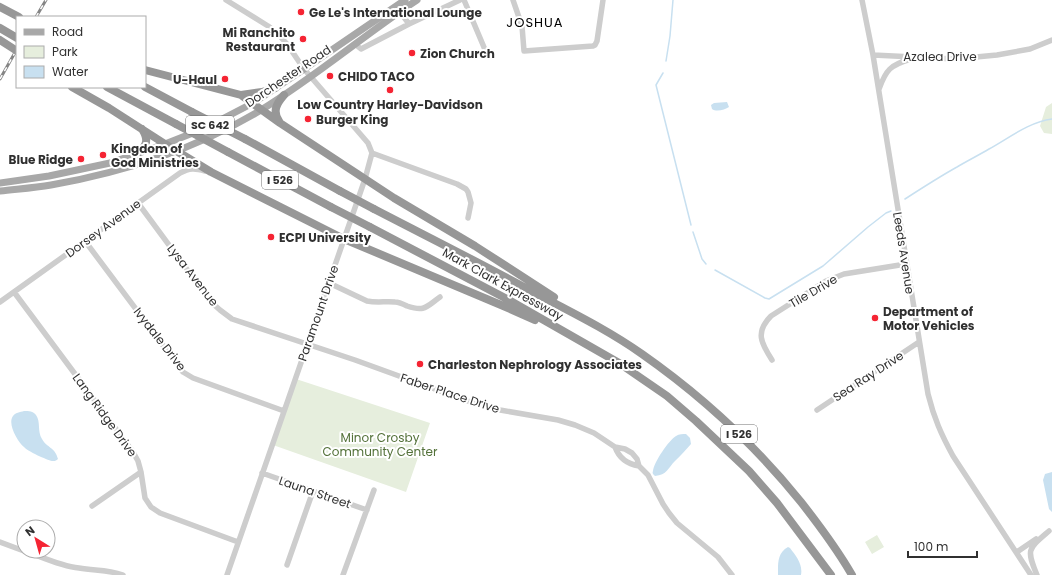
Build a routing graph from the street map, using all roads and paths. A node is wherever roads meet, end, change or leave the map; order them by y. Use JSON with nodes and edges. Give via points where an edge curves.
{"nodes":[{"id":1,"x":226,"y":0,"type":"edge"},
{"id":2,"x":405,"y":0,"type":"edge"},
{"id":3,"x":417,"y":0,"type":"edge"},
{"id":4,"x":460,"y":0,"type":"edge"},
{"id":5,"x":464,"y":0,"type":"edge"},
{"id":6,"x":513,"y":0,"type":"edge"},
{"id":7,"x":603,"y":0,"type":"edge"},
{"id":8,"x":862,"y":0,"type":"edge"},
{"id":9,"x":0,"y":7,"type":"edge"},
{"id":10,"x":398,"y":9,"type":"junction"},
{"id":11,"x":17,"y":16,"type":"edge"},
{"id":12,"x":409,"y":24,"type":"junction"},
{"id":13,"x":2,"y":29,"type":"edge"},
{"id":14,"x":16,"y":37,"type":"edge"},
{"id":15,"x":0,"y":40,"type":"edge"},
{"id":16,"x":1052,"y":40,"type":"edge"},
{"id":17,"x":355,"y":44,"type":"junction"},
{"id":18,"x":16,"y":50,"type":"edge"},
{"id":19,"x":486,"y":52,"type":"dead end"},
{"id":20,"x":873,"y":55,"type":"junction"},
{"id":21,"x":915,"y":57,"type":"junction"},
{"id":22,"x":304,"y":69,"type":"junction"},
{"id":23,"x":146,"y":70,"type":"edge"},
{"id":24,"x":311,"y":77,"type":"junction"},
{"id":25,"x":146,"y":87,"type":"edge"},
{"id":26,"x":74,"y":88,"type":"edge"},
{"id":27,"x":109,"y":88,"type":"edge"},
{"id":28,"x":275,"y":88,"type":"junction"},
{"id":29,"x":879,"y":90,"type":"junction"},
{"id":30,"x":241,"y":95,"type":"junction"},
{"id":31,"x":284,"y":95,"type":"junction"},
{"id":32,"x":253,"y":103,"type":"junction"},
{"id":33,"x":261,"y":109,"type":"junction"},
{"id":34,"x":280,"y":123,"type":"junction"},
{"id":35,"x":142,"y":128,"type":"junction"},
{"id":36,"x":166,"y":144,"type":"junction"},
{"id":37,"x":177,"y":151,"type":"junction"},
{"id":38,"x":372,"y":153,"type":"junction"},
{"id":39,"x":135,"y":155,"type":"junction"},
{"id":40,"x":212,"y":172,"type":"junction"},
{"id":41,"x":365,"y":179,"type":"junction"},
{"id":42,"x":0,"y":183,"type":"edge"},
{"id":43,"x":0,"y":191,"type":"edge"},
{"id":44,"x":138,"y":203,"type":"junction"},
{"id":45,"x":468,"y":218,"type":"dead end"},
{"id":46,"x":344,"y":239,"type":"junction"},
{"id":47,"x":85,"y":240,"type":"junction"},
{"id":48,"x":906,"y":264,"type":"junction"},
{"id":49,"x":329,"y":283,"type":"junction"},
{"id":50,"x":14,"y":292,"type":"junction"},
{"id":51,"x":440,"y":297,"type":"dead end"},
{"id":52,"x":0,"y":302,"type":"edge"},
{"id":53,"x":595,"y":324,"type":"junction"},
{"id":54,"x":579,"y":340,"type":"junction"},
{"id":55,"x":919,"y":342,"type":"junction"},
{"id":56,"x":307,"y":345,"type":"junction"},
{"id":57,"x":772,"y":360,"type":"dead end"},
{"id":58,"x":817,"y":410,"type":"dead end"},
{"id":59,"x":284,"y":411,"type":"junction"},
{"id":60,"x":615,"y":447,"type":"junction"},
{"id":61,"x":639,"y":466,"type":"junction"},
{"id":62,"x":141,"y":472,"type":"junction"},
{"id":63,"x":262,"y":473,"type":"junction"},
{"id":64,"x":374,"y":490,"type":"dead end"},
{"id":65,"x":313,"y":491,"type":"junction"},
{"id":66,"x":92,"y":506,"type":"dead end"},
{"id":67,"x":367,"y":510,"type":"junction"},
{"id":68,"x":1050,"y":530,"type":"edge"},
{"id":69,"x":800,"y":533,"type":"junction"},
{"id":70,"x":0,"y":542,"type":"edge"},
{"id":71,"x":238,"y":542,"type":"junction"},
{"id":72,"x":16,"y":548,"type":"edge"},
{"id":73,"x":1017,"y":552,"type":"junction"},
{"id":74,"x":47,"y":559,"type":"edge"},
{"id":75,"x":287,"y":565,"type":"dead end"},
{"id":76,"x":122,"y":575,"type":"edge"},
{"id":77,"x":227,"y":575,"type":"edge"},
{"id":78,"x":344,"y":575,"type":"edge"},
{"id":79,"x":732,"y":575,"type":"edge"},
{"id":80,"x":825,"y":575,"type":"edge"},
{"id":81,"x":831,"y":575,"type":"edge"},
{"id":82,"x":852,"y":575,"type":"edge"},
{"id":83,"x":1031,"y":575,"type":"edge"},
{"id":84,"x":1037,"y":575,"type":"edge"}],
"edges":[{"from":1,"to":22,"type":"street","via":[[277,33]]},
{"from":2,"to":10,"type":"main road","name":"Dorchester Road","number":"SC 642"},
{"from":3,"to":10,"type":"main road","name":"Dorchester Road","number":"SC 642"},
{"from":4,"to":12,"type":"street"},
{"from":5,"to":19,"type":"street"},
{"from":6,"to":7,"type":"street","via":[[522,26],[524,51],[593,46],[597,41]]},
{"from":8,"to":20,"type":"street","name":"Leeds Avenue"},
{"from":9,"to":11,"type":"highway"},
{"from":10,"to":12,"type":"street"},
{"from":10,"to":17,"type":"main road","name":"Dorchester Road","number":"SC 642"},
{"from":10,"to":22,"type":"main road","name":"Dorchester Road","number":"SC 642"},
{"from":12,"to":17,"type":"street","via":[[361,49]]},
{"from":13,"to":14,"type":"highway"},
{"from":15,"to":18,"type":"highway","bridge":true},
{"from":16,"to":21,"type":"street","name":"Azalea Drive","via":[[1030,49],[997,55],[955,59]]},
{"from":17,"to":24,"type":"main road","name":"Dorchester Road","number":"SC 642"},
{"from":20,"to":21,"type":"street","name":"Azalea Drive"},
{"from":20,"to":29,"type":"street","name":"Leeds Avenue"},
{"from":21,"to":29,"type":"street","via":[[890,68]]},
{"from":22,"to":24,"type":"street"},
{"from":22,"to":28,"type":"main road","name":"Dorchester Road","number":"SC 642"},
{"from":23,"to":30,"type":"highway"},
{"from":24,"to":31,"type":"main road","name":"Dorchester Road","number":"SC 642"},
{"from":24,"to":38,"type":"street","via":[[368,143]]},
{"from":25,"to":53,"type":"highway","name":"Mark Clark Expressway","number":"I 526","bridge":true},
{"from":26,"to":35,"type":"highway"},
{"from":27,"to":54,"type":"highway","name":"Mark Clark Expressway","number":"I 526","bridge":true,"via":[[507,299]]},
{"from":28,"to":30,"type":"highway"},
{"from":28,"to":32,"type":"main road","name":"Dorchester Road","number":"SC 642"},
{"from":29,"to":48,"type":"street","name":"Leeds Avenue"},
{"from":30,"to":32,"type":"highway"},
{"from":31,"to":33,"type":"main road","name":"Dorchester Road","number":"SC 642"},
{"from":31,"to":34,"type":"highway","via":[[275,111]]},
{"from":32,"to":33,"type":"highway"},
{"from":32,"to":36,"type":"main road","name":"Dorchester Road","number":"SC 642","via":[[203,129]]},
{"from":33,"to":34,"type":"highway"},
{"from":33,"to":37,"type":"main road","name":"Dorchester Road","number":"SC 642","via":[[204,140]]},
{"from":34,"to":41,"type":"highway"},
{"from":35,"to":36,"type":"highway"},
{"from":35,"to":39,"type":"highway","via":[[145,146]]},
{"from":36,"to":37,"type":"highway"},
{"from":36,"to":39,"type":"main road","name":"Dorchester Road","number":"SC 642"},
{"from":37,"to":40,"type":"highway"},
{"from":37,"to":43,"type":"main road","name":"Dorchester Road","number":"SC 642","via":[[112,172],[51,185]]},
{"from":38,"to":41,"type":"street","name":"Paramount Drive"},
{"from":38,"to":45,"type":"street","via":[[466,189],[471,203]]},
{"from":39,"to":42,"type":"main road","name":"Dorchester Road","number":"SC 642","via":[[49,176]]},
{"from":40,"to":44,"type":"street","name":"Dorsey Avenue","via":[[193,168],[186,170]]},
{"from":40,"to":46,"type":"highway"},
{"from":41,"to":46,"type":"street","name":"Paramount Drive"},
{"from":41,"to":53,"type":"highway"},
{"from":44,"to":47,"type":"street","name":"Dorsey Avenue"},
{"from":44,"to":56,"type":"street","name":"Lysa Avenue","via":[[211,302],[220,310],[232,319]]},
{"from":46,"to":49,"type":"street","name":"Paramount Drive"},
{"from":46,"to":54,"type":"highway"},
{"from":47,"to":50,"type":"street","name":"Dorsey Avenue"},
{"from":47,"to":59,"type":"street","name":"Ivydale Drive","via":[[184,372],[193,378]]},
{"from":48,"to":55,"type":"street","name":"Leeds Avenue"},
{"from":48,"to":57,"type":"street","name":"Tile Drive","via":[[844,274],[826,281],[771,316],[765,322],[762,337],[764,347]]},
{"from":49,"to":51,"type":"street","via":[[367,302],[395,302],[416,309],[426,307]]},
{"from":49,"to":56,"type":"street","name":"Paramount Drive"},
{"from":50,"to":52,"type":"street","name":"Dorsey Avenue"},
{"from":50,"to":62,"type":"street","name":"Lang Ridge Drive","via":[[133,452]]},
{"from":53,"to":82,"type":"highway","name":"Mark Clark Expressway","number":"I 526","via":[[682,383],[733,428],[792,491],[834,546]]},
{"from":54,"to":69,"type":"highway","name":"Mark Clark Expressway","number":"I 526","via":[[643,379],[696,420],[749,471]]},
{"from":55,"to":58,"type":"street","name":"Sea Ray Drive"},
{"from":55,"to":73,"type":"street","name":"Leeds Avenue","via":[[928,394],[942,436]]},
{"from":56,"to":59,"type":"street","name":"Paramount Drive"},
{"from":56,"to":60,"type":"street","name":"Faber Place Drive","via":[[476,404],[575,425],[594,433]]},
{"from":59,"to":63,"type":"street","name":"Paramount Drive"},
{"from":60,"to":61,"type":"street","name":"Faber Place Drive","via":[[618,455]]},
{"from":60,"to":61,"type":"street","name":"Faber Place Drive","via":[[632,453]]},
{"from":61,"to":79,"type":"street","name":"Faber Place Drive","via":[[677,523],[718,557]]},
{"from":62,"to":66,"type":"street"},
{"from":62,"to":71,"type":"street","name":"Lang Ridge Drive","via":[[145,498],[160,514]]},
{"from":63,"to":65,"type":"street","name":"Launa Street"},
{"from":63,"to":71,"type":"street","name":"Paramount Drive"},
{"from":64,"to":67,"type":"street"},
{"from":65,"to":67,"type":"street","name":"Launa Street"},
{"from":65,"to":75,"type":"street"},
{"from":67,"to":78,"type":"street"},
{"from":68,"to":73,"type":"street"},
{"from":68,"to":84,"type":"street","via":[[1031,548],[1031,561]]},
{"from":69,"to":80,"type":"highway"},
{"from":69,"to":81,"type":"highway","name":"Mark Clark Expressway","number":"I 526"},
{"from":70,"to":72,"type":"street"},
{"from":71,"to":77,"type":"street","name":"Paramount Drive"},
{"from":73,"to":83,"type":"street","name":"Leeds Avenue"},
{"from":74,"to":76,"type":"street","via":[[80,569],[112,571]]}]}
